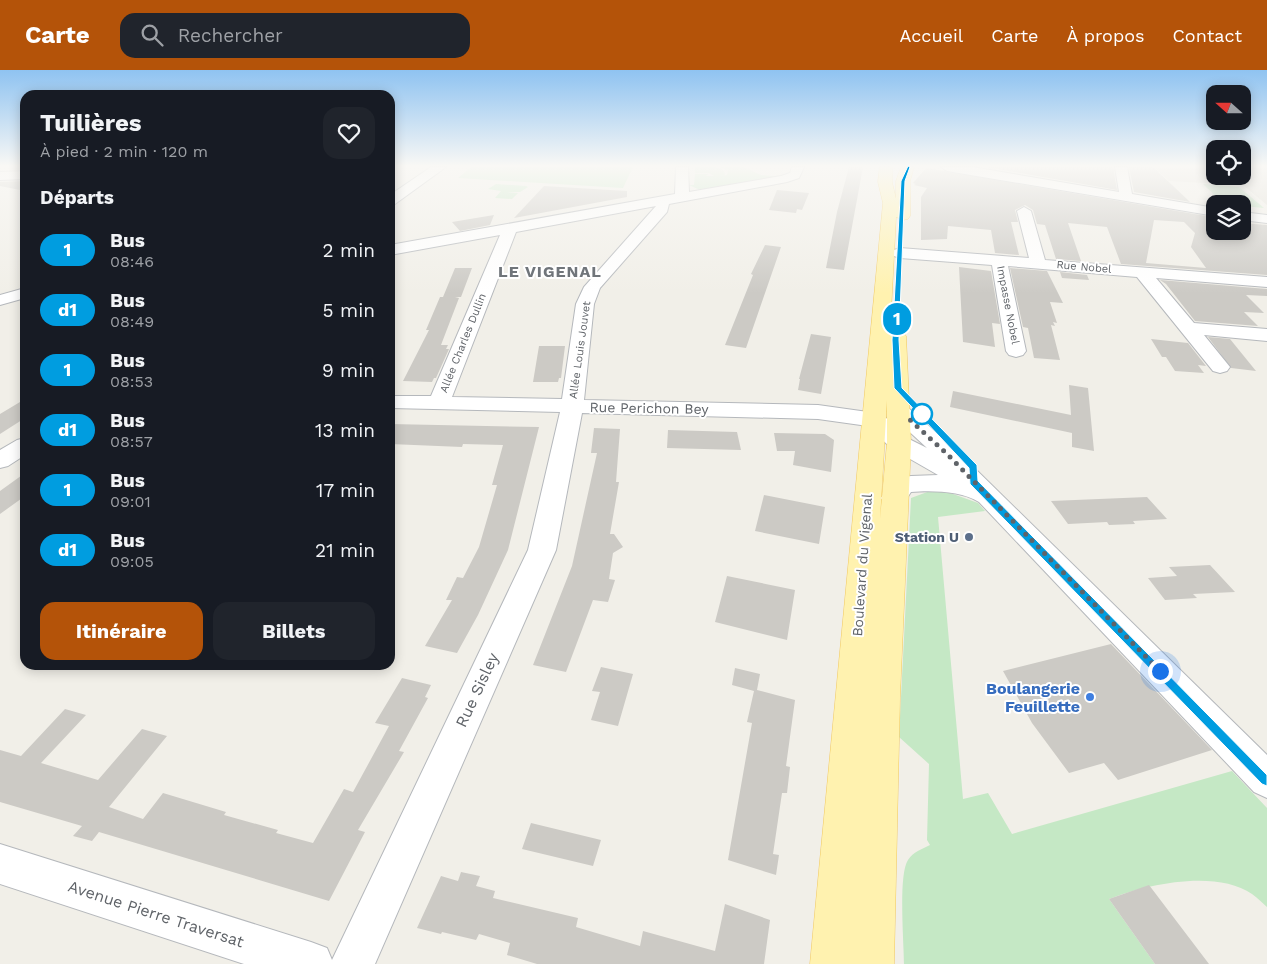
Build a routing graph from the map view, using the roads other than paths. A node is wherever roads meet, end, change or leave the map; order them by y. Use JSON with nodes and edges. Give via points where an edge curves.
{"nodes":[{"id":1,"x":619,"y":209,"type":"edge"},
{"id":2,"x":662,"y":209,"type":"edge"},
{"id":3,"x":890,"y":209,"type":"edge"},
{"id":4,"x":902,"y":209,"type":"edge"},
{"id":5,"x":1024,"y":211,"type":"dead end"},
{"id":6,"x":1251,"y":217,"type":"edge"},
{"id":7,"x":1267,"y":219,"type":"edge"},
{"id":8,"x":510,"y":228,"type":"junction"},
{"id":9,"x":395,"y":249,"type":"edge"},
{"id":10,"x":900,"y":253,"type":"junction"},
{"id":11,"x":999,"y":260,"type":"junction"},
{"id":12,"x":1038,"y":264,"type":"junction"},
{"id":13,"x":1142,"y":272,"type":"junction"},
{"id":14,"x":1267,"y":282,"type":"edge"},
{"id":15,"x":20,"y":294,"type":"edge"},
{"id":16,"x":0,"y":300,"type":"edge"},
{"id":17,"x":1188,"y":328,"type":"junction"},
{"id":18,"x":1267,"y":335,"type":"edge"},
{"id":19,"x":1016,"y":350,"type":"dead end"},
{"id":20,"x":1220,"y":367,"type":"dead end"},
{"id":21,"x":395,"y":402,"type":"edge"},
{"id":22,"x":439,"y":403,"type":"junction"},
{"id":23,"x":572,"y":406,"type":"junction"},
{"id":24,"x":891,"y":424,"type":"junction"},
{"id":25,"x":20,"y":448,"type":"edge"},
{"id":26,"x":0,"y":461,"type":"edge"},
{"id":27,"x":988,"y":496,"type":"junction"},
{"id":28,"x":894,"y":498,"type":"junction"},
{"id":29,"x":1267,"y":780,"type":"edge"},
{"id":30,"x":0,"y":864,"type":"edge"},
{"id":31,"x":311,"y":964,"type":"edge"},
{"id":32,"x":352,"y":964,"type":"edge"},
{"id":33,"x":833,"y":964,"type":"edge"},
{"id":34,"x":871,"y":964,"type":"edge"}],
"edges":[{"from":1,"to":8,"type":"street"},
{"from":2,"to":23,"type":"street","name":"Allée Louis Jouvet","via":[[592,287],[585,304]]},
{"from":3,"to":24,"type":"main road","name":"Boulevard du Vigenal"},
{"from":4,"to":10,"type":"main road","name":"Boulevard du Vigenal"},
{"from":5,"to":12,"type":"street"},
{"from":6,"to":7,"type":"street"},
{"from":8,"to":9,"type":"street"},
{"from":8,"to":22,"type":"street","name":"Allée Charles Dullin"},
{"from":10,"to":11,"type":"street","name":"Rue Nobel"},
{"from":10,"to":24,"type":"main road","name":"Boulevard du Vigenal"},
{"from":11,"to":12,"type":"street","name":"Rue Nobel"},
{"from":11,"to":19,"type":"street","name":"Impasse Nobel"},
{"from":12,"to":13,"type":"street","name":"Rue Nobel"},
{"from":13,"to":14,"type":"street","name":"Rue Nobel"},
{"from":13,"to":17,"type":"street"},
{"from":15,"to":16,"type":"street"},
{"from":17,"to":18,"type":"street"},
{"from":17,"to":20,"type":"street"},
{"from":21,"to":22,"type":"street","name":"Rue Perichon Bey"},
{"from":22,"to":23,"type":"street","name":"Rue Perichon Bey"},
{"from":23,"to":24,"type":"street","name":"Rue Perichon Bey","via":[[818,412]]},
{"from":23,"to":32,"type":"street","name":"Rue Sisley","via":[[542,550]]},
{"from":24,"to":27,"type":"street","via":[[930,460]]},
{"from":24,"to":27,"type":"street","via":[[947,454]]},
{"from":24,"to":28,"type":"main road","name":"Boulevard du Vigenal"},
{"from":24,"to":33,"type":"main road","name":"Boulevard du Vigenal","via":[[870,452]]},
{"from":25,"to":26,"type":"street"},
{"from":27,"to":28,"type":"street","via":[[951,484],[923,482],[903,485]]},
{"from":27,"to":29,"type":"street"},
{"from":28,"to":34,"type":"main road","name":"Boulevard du Vigenal"},
{"from":30,"to":31,"type":"street","name":"Avenue Pierre Traversat"}]}
